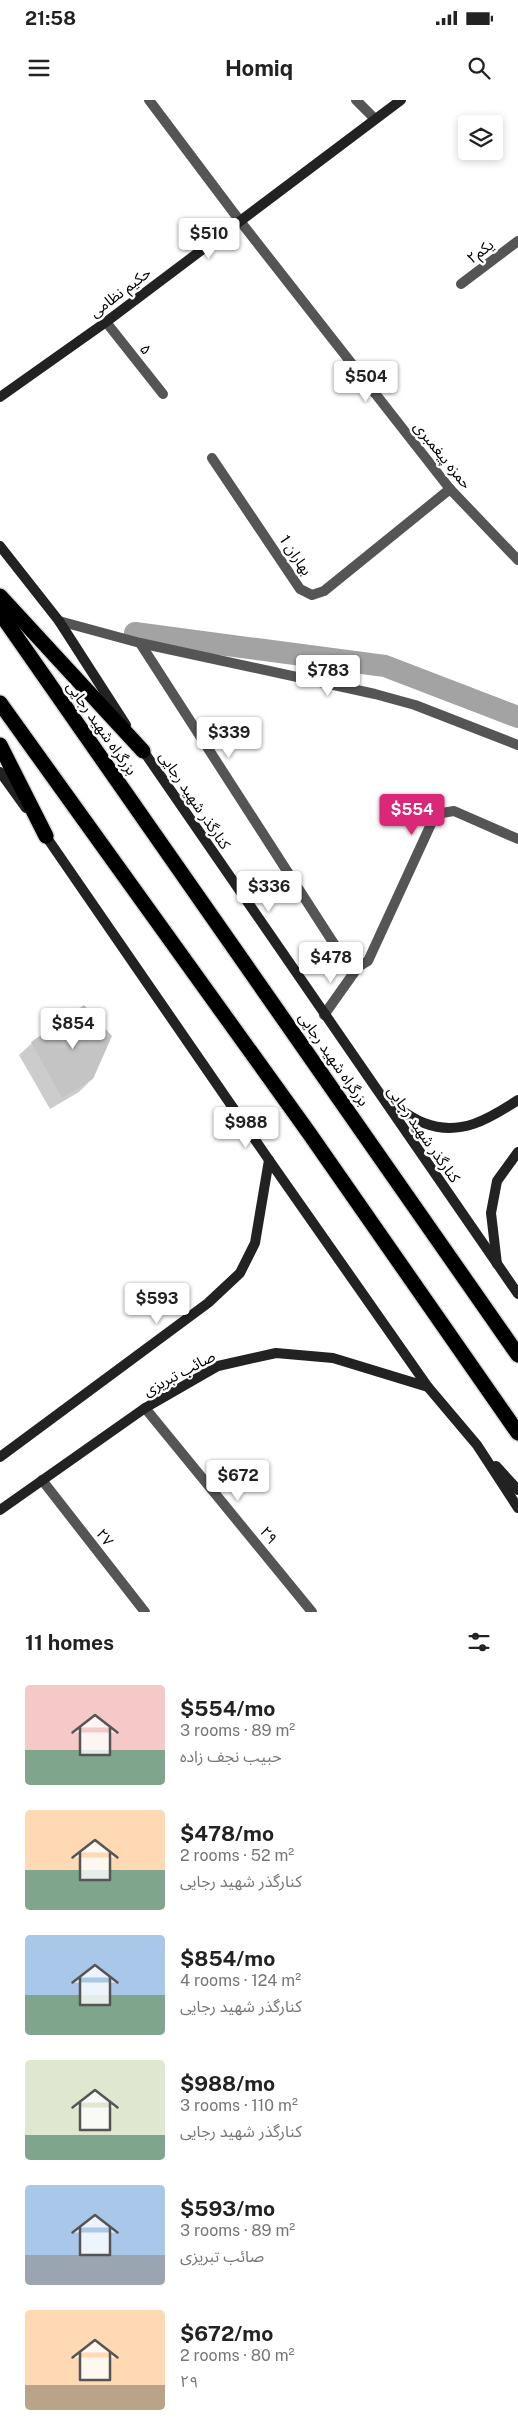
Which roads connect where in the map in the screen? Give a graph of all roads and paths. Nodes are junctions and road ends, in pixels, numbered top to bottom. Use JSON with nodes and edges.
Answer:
{"nodes":[{"id":1,"x":149,"y":100,"type":"edge"},
{"id":2,"x":356,"y":100,"type":"edge"},
{"id":3,"x":401,"y":100,"type":"edge"},
{"id":4,"x":375,"y":119,"type":"junction"},
{"id":5,"x":240,"y":221,"type":"junction"},
{"id":6,"x":518,"y":241,"type":"edge"},
{"id":7,"x":460,"y":284,"type":"dead end"},
{"id":8,"x":106,"y":322,"type":"junction"},
{"id":9,"x":164,"y":394,"type":"dead end"},
{"id":10,"x":0,"y":397,"type":"edge"},
{"id":11,"x":212,"y":458,"type":"dead end"},
{"id":12,"x":450,"y":489,"type":"junction"},
{"id":13,"x":0,"y":546,"type":"edge"},
{"id":14,"x":518,"y":560,"type":"edge"},
{"id":15,"x":0,"y":596,"type":"edge"},
{"id":16,"x":0,"y":613,"type":"edge"},
{"id":17,"x":59,"y":621,"type":"junction"},
{"id":18,"x":140,"y":643,"type":"junction"},
{"id":19,"x":0,"y":703,"type":"edge"},
{"id":20,"x":0,"y":745,"type":"edge"},
{"id":21,"x":518,"y":745,"type":"edge"},
{"id":22,"x":143,"y":751,"type":"junction"},
{"id":23,"x":0,"y":772,"type":"edge"},
{"id":24,"x":46,"y":836,"type":"junction"},
{"id":25,"x":518,"y":839,"type":"edge"},
{"id":26,"x":358,"y":967,"type":"junction"},
{"id":27,"x":324,"y":1015,"type":"junction"},
{"id":28,"x":379,"y":1095,"type":"junction"},
{"id":29,"x":518,"y":1100,"type":"edge"},
{"id":30,"x":518,"y":1152,"type":"edge"},
{"id":31,"x":268,"y":1160,"type":"junction"},
{"id":32,"x":497,"y":1266,"type":"junction"},
{"id":33,"x":518,"y":1294,"type":"edge"},
{"id":34,"x":518,"y":1355,"type":"edge"},
{"id":35,"x":428,"y":1387,"type":"junction"},
{"id":36,"x":145,"y":1408,"type":"junction"},
{"id":37,"x":518,"y":1434,"type":"edge"},
{"id":38,"x":477,"y":1445,"type":"junction"},
{"id":39,"x":0,"y":1457,"type":"edge"},
{"id":40,"x":42,"y":1480,"type":"junction"},
{"id":41,"x":518,"y":1490,"type":"edge"},
{"id":42,"x":518,"y":1508,"type":"edge"},
{"id":43,"x":0,"y":1510,"type":"edge"},
{"id":44,"x":145,"y":1612,"type":"edge"},
{"id":45,"x":312,"y":1612,"type":"edge"}],
"edges":[{"from":1,"to":5,"type":"street","name":"حمزه پیغمبری"},
{"from":2,"to":4,"type":"street"},
{"from":3,"to":4,"type":"main road","name":"حکیم نظامی"},
{"from":4,"to":5,"type":"main road","name":"حکیم نظامی"},
{"from":5,"to":8,"type":"main road","name":"حکیم نظامی"},
{"from":5,"to":12,"type":"street","name":"حمزه پیغمبری"},
{"from":6,"to":7,"type":"street","name":"یکم۲"},
{"from":8,"to":9,"type":"street","name":"۵"},
{"from":8,"to":10,"type":"main road","name":"حکیم نظامی"},
{"from":11,"to":12,"type":"street","name":"بهاران 1"},
{"from":12,"to":14,"type":"street","name":"حمزه پیغمبری"},
{"from":13,"to":17,"type":"main road","name":"کنارگذر شهید رجایی"},
{"from":15,"to":22,"type":"highway"},
{"from":16,"to":34,"type":"highway","name":"بزرگراه شهید رجایی"},
{"from":17,"to":18,"type":"street"},
{"from":17,"to":22,"type":"main road","name":"کنارگذر شهید رجایی"},
{"from":18,"to":21,"type":"street"},
{"from":18,"to":26,"type":"street"},
{"from":19,"to":37,"type":"highway"},
{"from":20,"to":24,"type":"highway"},
{"from":22,"to":27,"type":"main road","name":"کنارگذر شهید رجایی"},
{"from":23,"to":24,"type":"main road"},
{"from":24,"to":31,"type":"main road"},
{"from":25,"to":26,"type":"street"},
{"from":26,"to":27,"type":"street"},
{"from":27,"to":28,"type":"main road","name":"کنارگذر شهید رجایی"},
{"from":28,"to":29,"type":"main road"},
{"from":28,"to":32,"type":"main road","name":"کنارگذر شهید رجایی"},
{"from":30,"to":32,"type":"main road"},
{"from":31,"to":35,"type":"main road"},
{"from":31,"to":39,"type":"main road"},
{"from":32,"to":33,"type":"main road","name":"کنارگذر شهید رجایی"},
{"from":35,"to":36,"type":"main road","name":"صائب تبریزی"},
{"from":35,"to":38,"type":"main road"},
{"from":36,"to":40,"type":"main road","name":"صائب تبریزی"},
{"from":36,"to":45,"type":"street","name":"۲۹"},
{"from":38,"to":41,"type":"main road"},
{"from":38,"to":42,"type":"main road"},
{"from":40,"to":43,"type":"main road","name":"صائب تبریزی"},
{"from":40,"to":44,"type":"street","name":"۲۷"}]}
